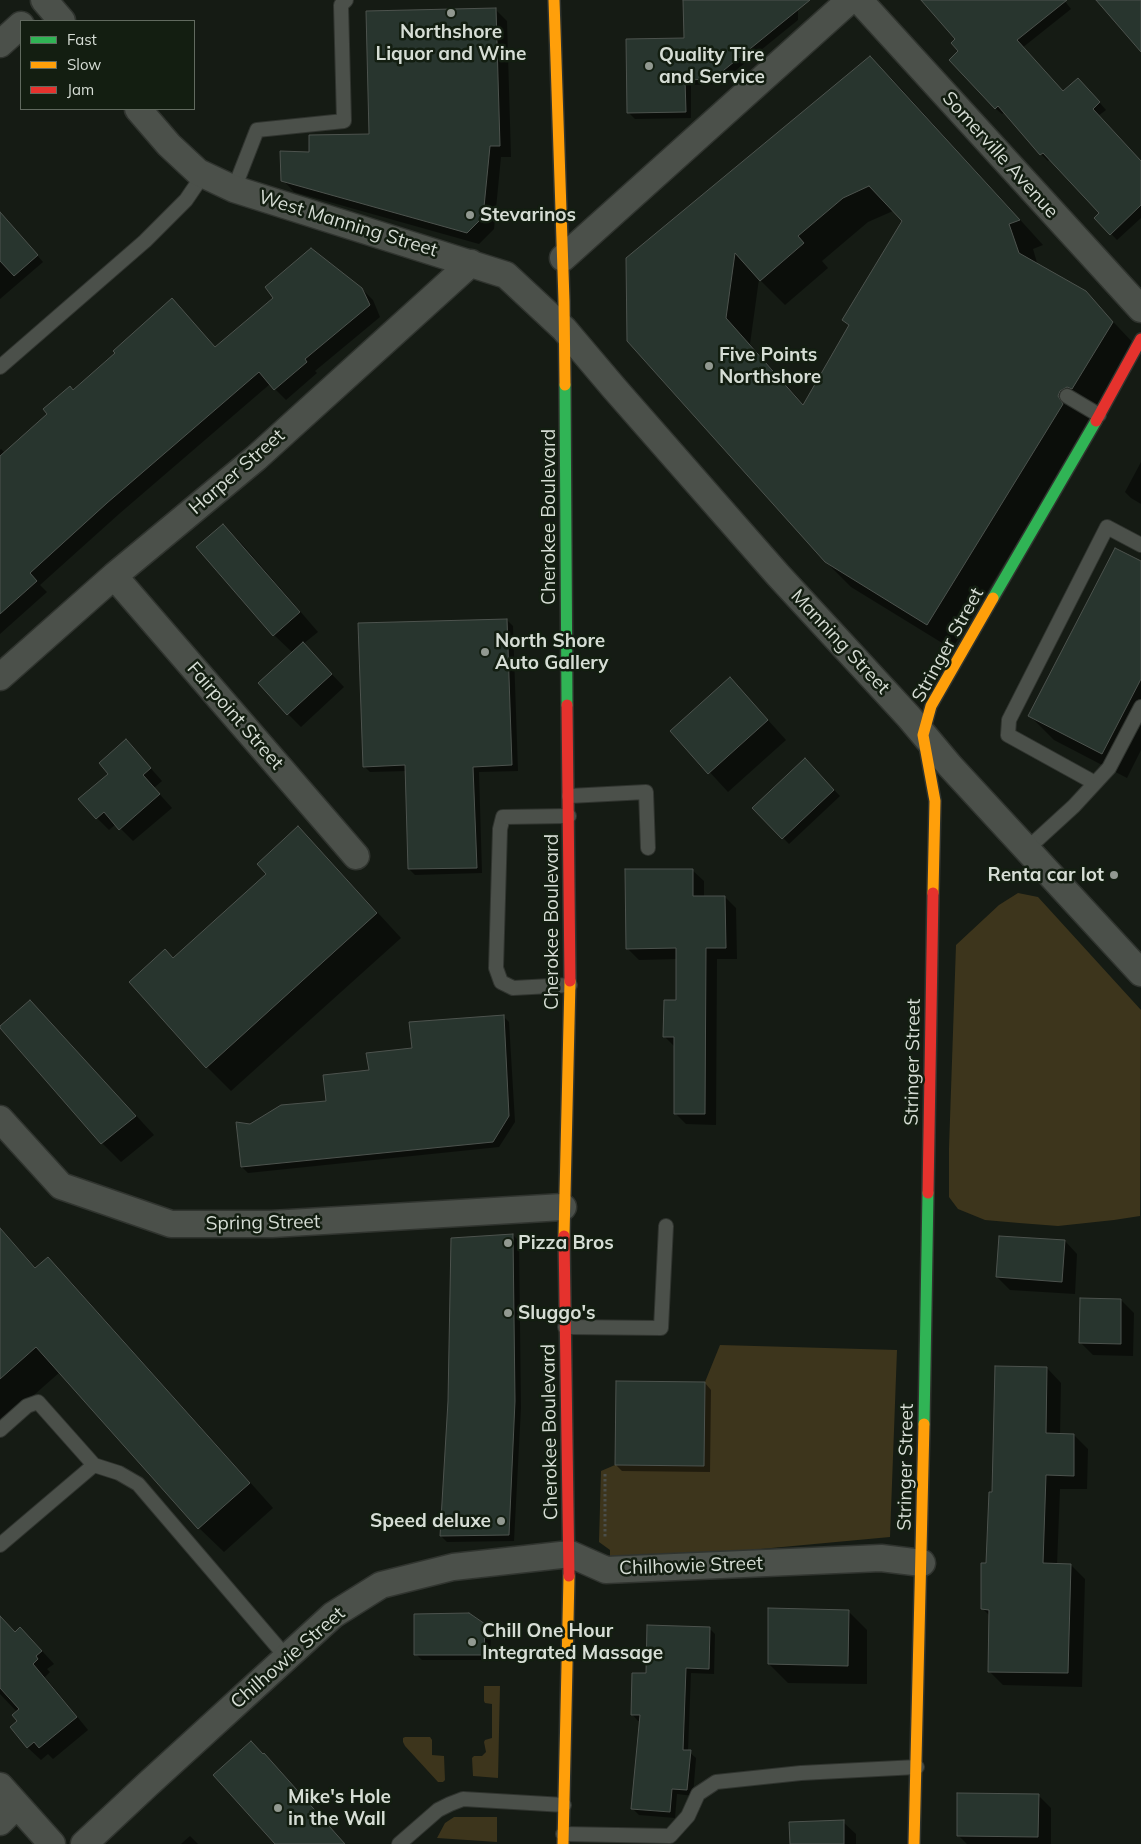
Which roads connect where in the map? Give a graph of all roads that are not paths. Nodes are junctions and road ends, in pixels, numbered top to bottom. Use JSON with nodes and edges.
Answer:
{"nodes":[{"id":1,"x":346,"y":0,"type":"edge"},
{"id":2,"x":554,"y":0,"type":"edge"},
{"id":3,"x":850,"y":0,"type":"edge"},
{"id":4,"x":859,"y":0,"type":"edge"},
{"id":5,"x":51,"y":8,"type":"edge"},
{"id":6,"x":28,"y":20,"type":"edge"},
{"id":7,"x":20,"y":26,"type":"edge"},
{"id":8,"x":0,"y":44,"type":"edge"},
{"id":9,"x":139,"y":110,"type":"edge"},
{"id":10,"x":203,"y":175,"type":"junction"},
{"id":11,"x":234,"y":189,"type":"junction"},
{"id":12,"x":563,"y":258,"type":"junction"},
{"id":13,"x":471,"y":263,"type":"junction"},
{"id":14,"x":1141,"y":309,"type":"edge"},
{"id":15,"x":564,"y":329,"type":"junction"},
{"id":16,"x":1141,"y":339,"type":"edge"},
{"id":17,"x":0,"y":367,"type":"edge"},
{"id":18,"x":1067,"y":396,"type":"dead end"},
{"id":19,"x":1099,"y":415,"type":"junction"},
{"id":20,"x":1141,"y":545,"type":"edge"},
{"id":21,"x":114,"y":576,"type":"junction"},
{"id":22,"x":0,"y":677,"type":"edge"},
{"id":23,"x":1141,"y":707,"type":"edge"},
{"id":24,"x":923,"y":735,"type":"junction"},
{"id":25,"x":1095,"y":783,"type":"junction"},
{"id":26,"x":569,"y":796,"type":"junction"},
{"id":27,"x":569,"y":816,"type":"junction"},
{"id":28,"x":648,"y":848,"type":"dead end"},
{"id":29,"x":1027,"y":849,"type":"junction"},
{"id":30,"x":356,"y":856,"type":"dead end"},
{"id":31,"x":1141,"y":973,"type":"edge"},
{"id":32,"x":570,"y":985,"type":"junction"},
{"id":33,"x":0,"y":1119,"type":"edge"},
{"id":34,"x":563,"y":1207,"type":"junction"},
{"id":35,"x":666,"y":1226,"type":"dead end"},
{"id":36,"x":565,"y":1327,"type":"junction"},
{"id":37,"x":0,"y":1430,"type":"edge"},
{"id":38,"x":94,"y":1465,"type":"junction"},
{"id":39,"x":0,"y":1545,"type":"edge"},
{"id":40,"x":570,"y":1554,"type":"junction"},
{"id":41,"x":922,"y":1562,"type":"junction"},
{"id":42,"x":287,"y":1658,"type":"junction"},
{"id":43,"x":917,"y":1767,"type":"junction"},
{"id":44,"x":6,"y":1804,"type":"edge"},
{"id":45,"x":564,"y":1805,"type":"junction"},
{"id":46,"x":563,"y":1839,"type":"edge"},
{"id":47,"x":52,"y":1844,"type":"edge"},
{"id":48,"x":84,"y":1844,"type":"edge"},
{"id":49,"x":399,"y":1844,"type":"edge"},
{"id":50,"x":914,"y":1844,"type":"edge"}],
"edges":[{"from":1,"to":11,"type":"lane"},
{"from":2,"to":12,"type":"main road","name":"Cherokee Boulevard"},
{"from":3,"to":12,"type":"street"},
{"from":4,"to":14,"type":"street","name":"Somerville Avenue"},
{"from":5,"to":6,"type":"street"},
{"from":7,"to":8,"type":"street"},
{"from":9,"to":10,"type":"street","name":"West Manning Street"},
{"from":10,"to":11,"type":"street","name":"West Manning Street"},
{"from":10,"to":17,"type":"lane"},
{"from":11,"to":13,"type":"street","name":"West Manning Street"},
{"from":12,"to":15,"type":"main road","name":"Cherokee Boulevard"},
{"from":13,"to":15,"type":"street","name":"West Manning Street"},
{"from":13,"to":21,"type":"street","name":"Harper Street"},
{"from":15,"to":24,"type":"street","name":"Manning Street"},
{"from":15,"to":26,"type":"main road","name":"Cherokee Boulevard"},
{"from":16,"to":19,"type":"main road","name":"Stringer Street"},
{"from":18,"to":19,"type":"lane"},
{"from":19,"to":24,"type":"main road","name":"Stringer Street"},
{"from":20,"to":25,"type":"lane"},
{"from":21,"to":22,"type":"street","name":"Harper Street"},
{"from":21,"to":30,"type":"street","name":"Fairpoint Street"},
{"from":23,"to":25,"type":"lane"},
{"from":24,"to":29,"type":"street","name":"Manning Street"},
{"from":24,"to":41,"type":"main road","name":"Stringer Street"},
{"from":25,"to":29,"type":"lane"},
{"from":26,"to":27,"type":"main road","name":"Cherokee Boulevard"},
{"from":26,"to":28,"type":"lane"},
{"from":27,"to":32,"type":"main road","name":"Cherokee Boulevard"},
{"from":27,"to":32,"type":"lane"},
{"from":29,"to":31,"type":"street","name":"Manning Street"},
{"from":32,"to":34,"type":"main road","name":"Cherokee Boulevard"},
{"from":33,"to":34,"type":"street","name":"Spring Street"},
{"from":34,"to":36,"type":"main road","name":"Cherokee Boulevard"},
{"from":35,"to":36,"type":"lane"},
{"from":36,"to":40,"type":"main road","name":"Cherokee Boulevard"},
{"from":37,"to":38,"type":"lane"},
{"from":38,"to":39,"type":"lane"},
{"from":38,"to":42,"type":"lane"},
{"from":40,"to":41,"type":"street","name":"Chilhowie Street"},
{"from":40,"to":42,"type":"street","name":"Chilhowie Street"},
{"from":40,"to":45,"type":"main road","name":"Cherokee Boulevard"},
{"from":41,"to":43,"type":"main road","name":"Stringer Street"},
{"from":42,"to":48,"type":"street","name":"Chilhowie Street"},
{"from":43,"to":46,"type":"lane"},
{"from":43,"to":50,"type":"main road","name":"Stringer Street"},
{"from":44,"to":47,"type":"street"},
{"from":45,"to":46,"type":"main road","name":"Cherokee Boulevard"},
{"from":45,"to":49,"type":"lane"}]}
